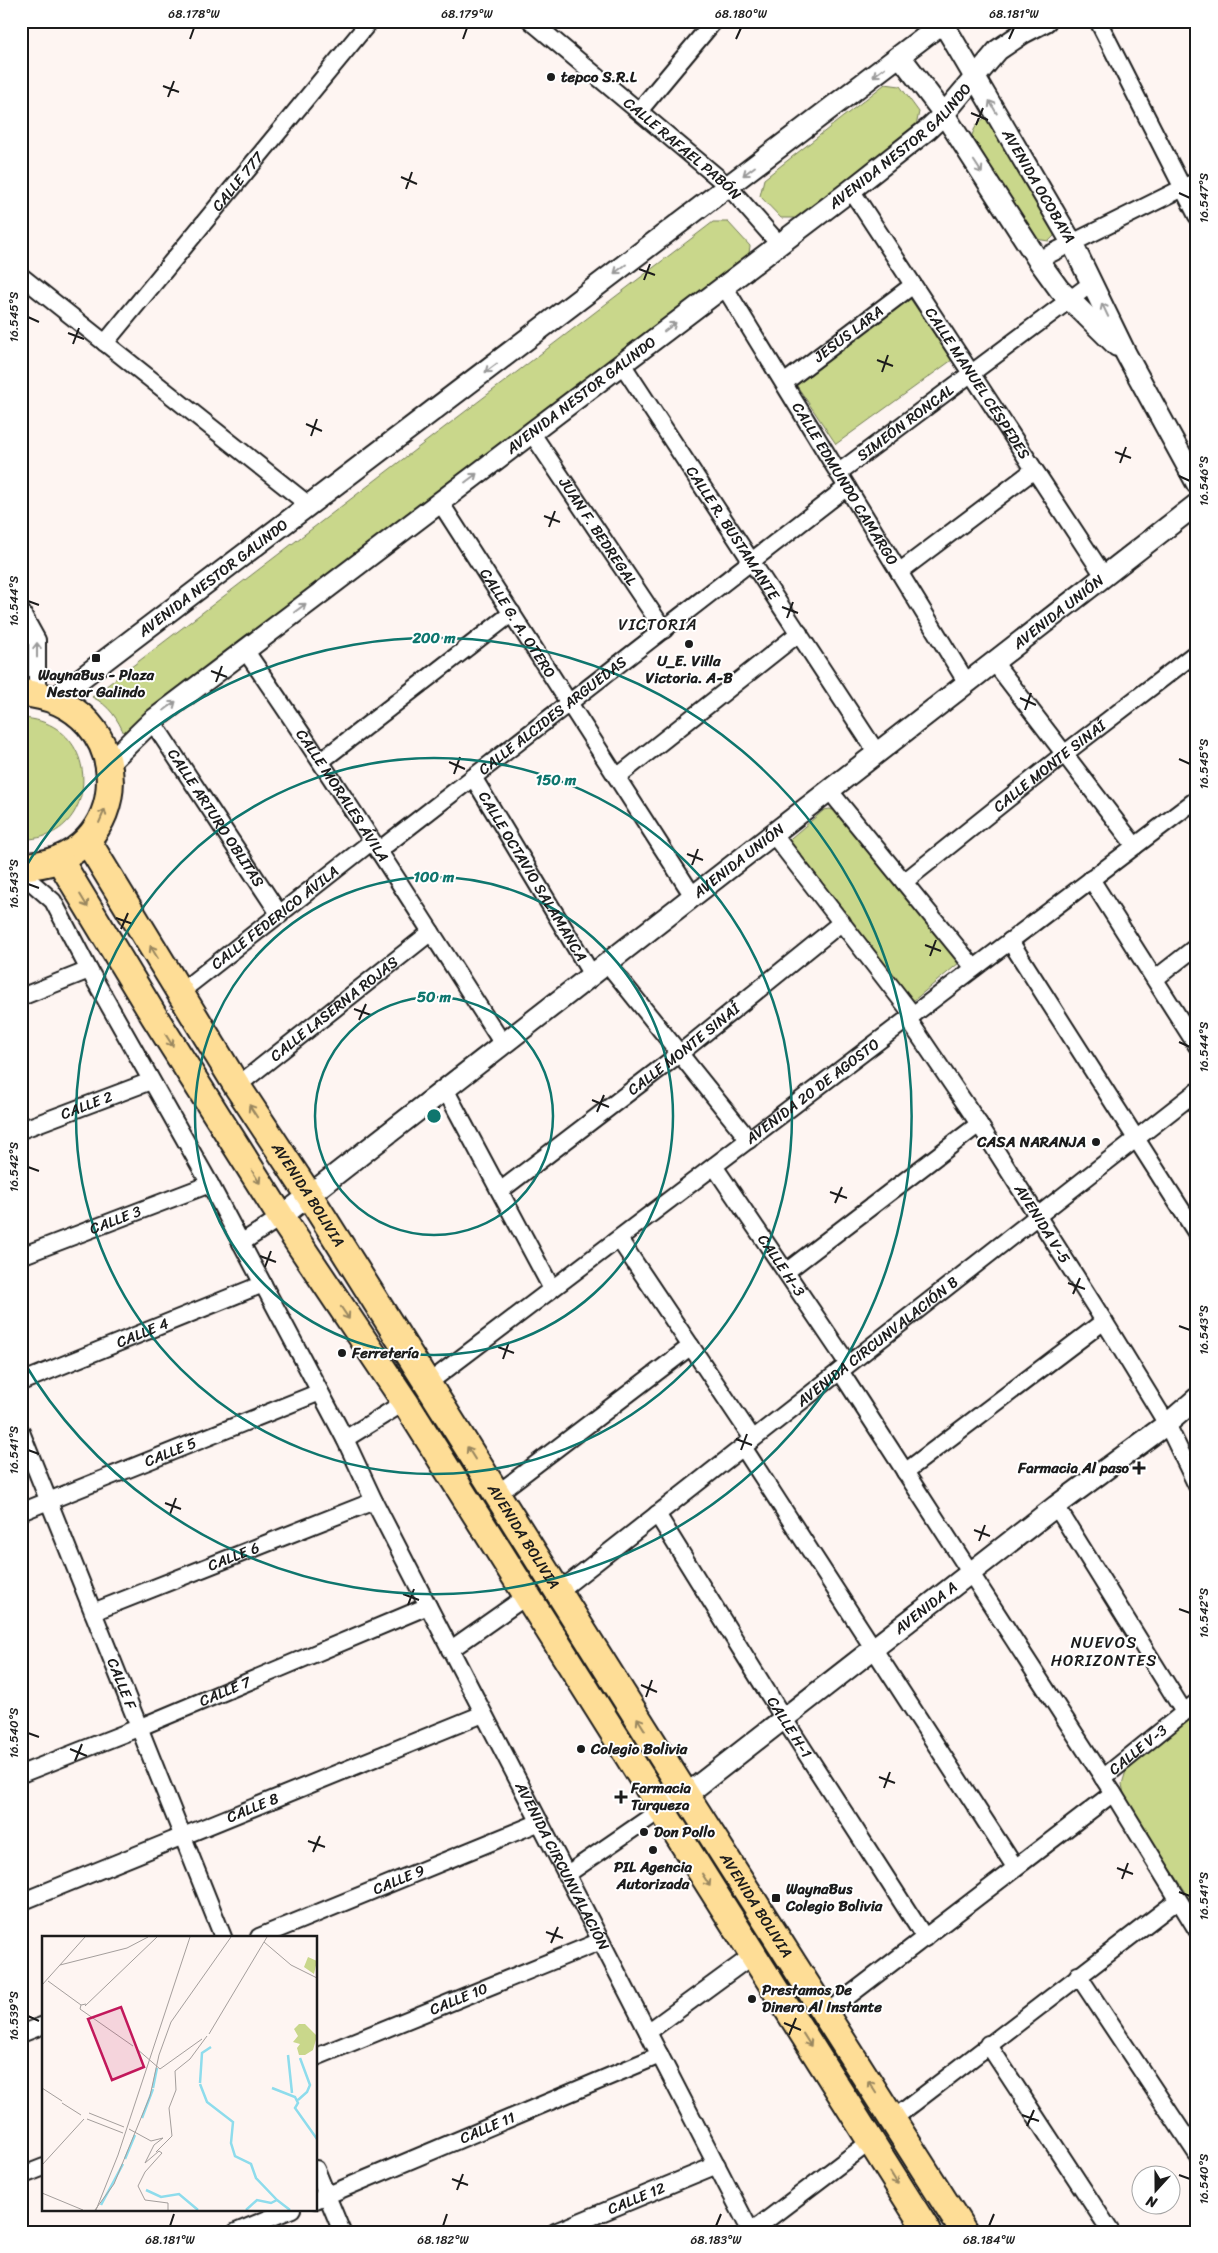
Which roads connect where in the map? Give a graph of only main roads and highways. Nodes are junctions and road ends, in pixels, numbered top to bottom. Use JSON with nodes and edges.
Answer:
{"nodes":[{"id":1,"x":38,"y":695,"type":"edge"},
{"id":2,"x":87,"y":840,"type":"junction"},
{"id":3,"x":59,"y":859,"type":"junction"},
{"id":4,"x":21,"y":866,"type":"edge"},
{"id":5,"x":928,"y":2232,"type":"edge"},
{"id":6,"x":964,"y":2232,"type":"edge"}],
"edges":[{"from":2,"to":1,"type":"main road","one_way":true},
{"from":2,"to":3,"type":"main road"},
{"from":6,"to":2,"type":"main road","name":"AVENIDA BOLIVIA","one_way":true},
{"from":3,"to":4,"type":"main road"},
{"from":3,"to":5,"type":"main road","name":"AVENIDA BOLIVIA","one_way":true}]}
